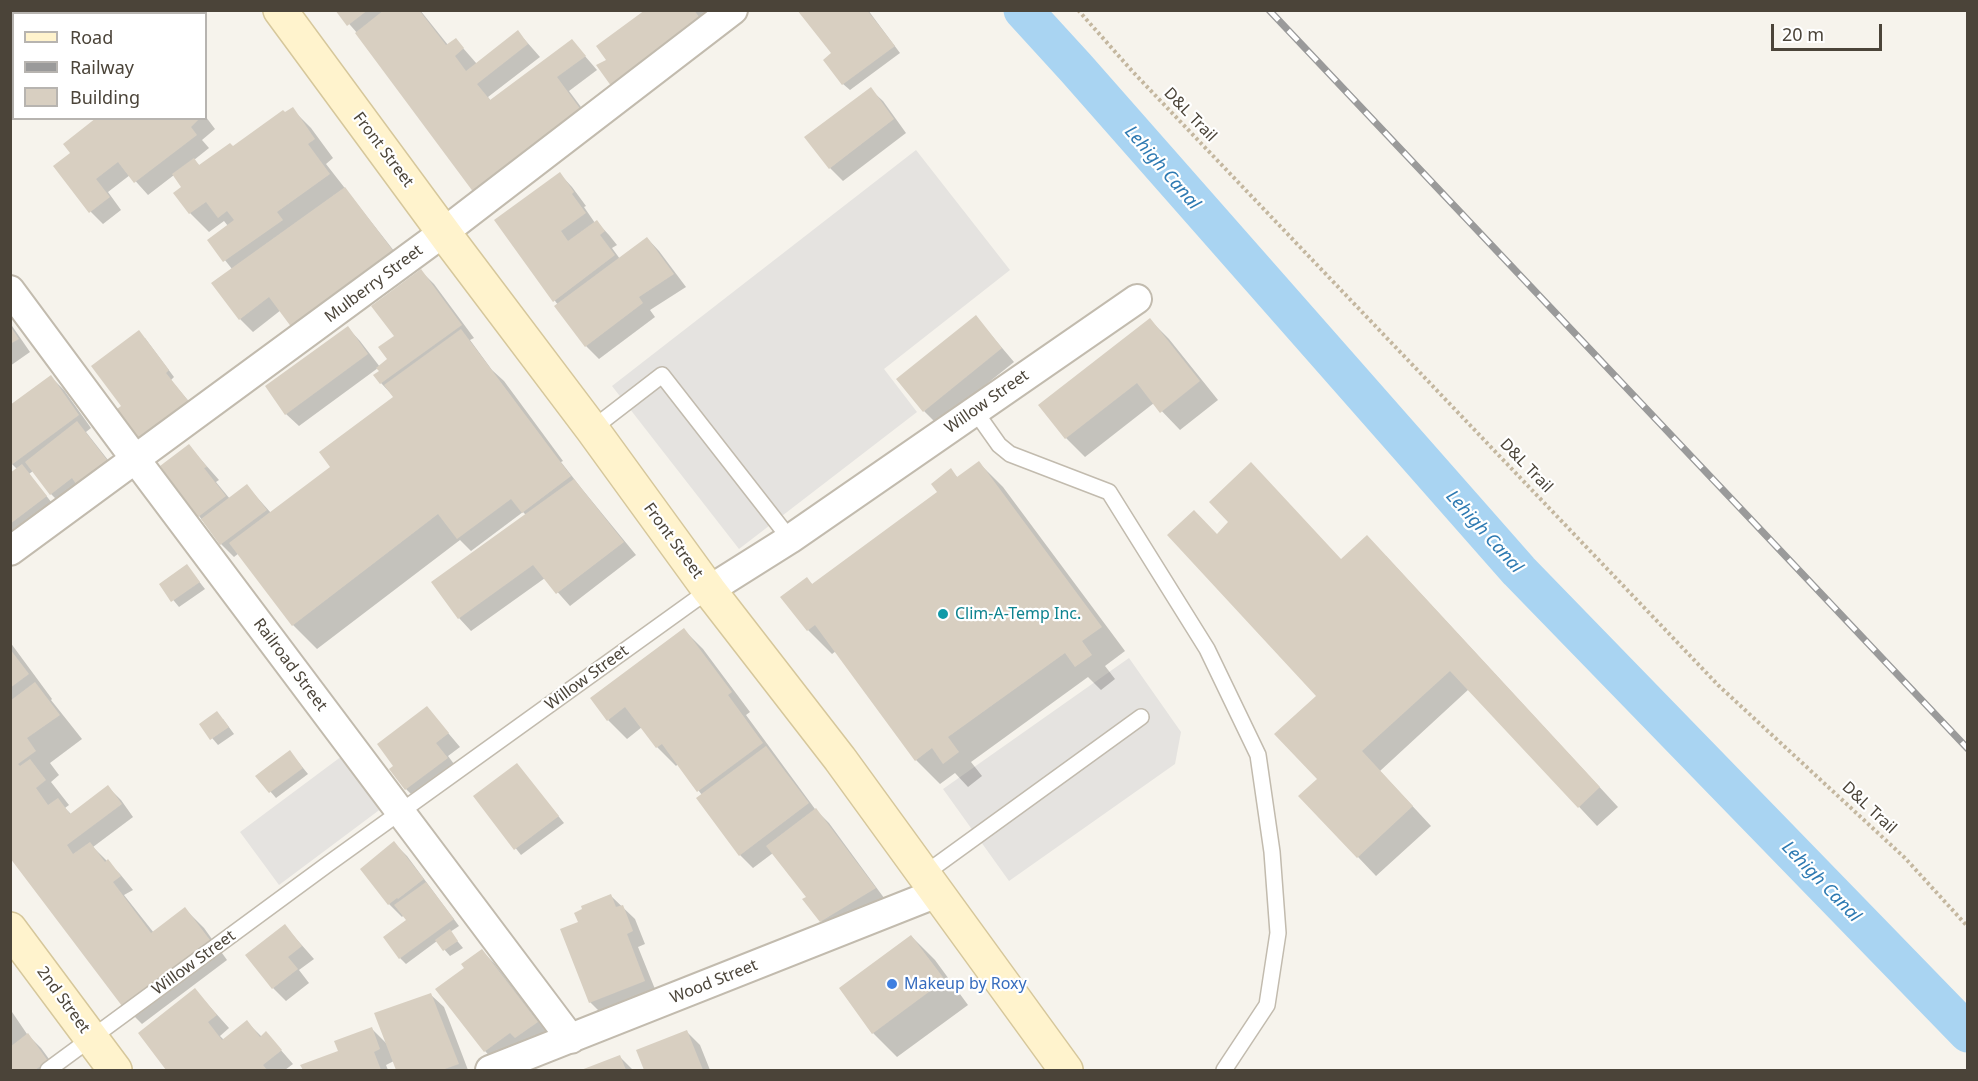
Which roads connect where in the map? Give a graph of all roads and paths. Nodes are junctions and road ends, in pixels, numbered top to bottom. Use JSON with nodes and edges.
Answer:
{"nodes":[{"id":1,"x":280,"y":10,"type":"edge"},
{"id":2,"x":733,"y":10,"type":"edge"},
{"id":3,"x":1078,"y":10,"type":"edge"},
{"id":4,"x":444,"y":232,"type":"junction"},
{"id":5,"x":10,"y":290,"type":"edge"},
{"id":6,"x":1137,"y":299,"type":"dead end"},
{"id":7,"x":975,"y":411,"type":"junction"},
{"id":8,"x":592,"y":429,"type":"junction"},
{"id":9,"x":136,"y":460,"type":"junction"},
{"id":10,"x":790,"y":538,"type":"junction"},
{"id":11,"x":10,"y":551,"type":"edge"},
{"id":12,"x":709,"y":590,"type":"junction"},
{"id":13,"x":1141,"y":717,"type":"dead end"},
{"id":14,"x":401,"y":812,"type":"junction"},
{"id":15,"x":930,"y":884,"type":"junction"},
{"id":16,"x":1968,"y":927,"type":"edge"},
{"id":17,"x":10,"y":929,"type":"edge"},
{"id":18,"x":91,"y":1039,"type":"junction"},
{"id":19,"x":571,"y":1039,"type":"junction"},
{"id":20,"x":1056,"y":1067,"type":"edge"},
{"id":21,"x":48,"y":1071,"type":"edge"},
{"id":22,"x":116,"y":1071,"type":"edge"},
{"id":23,"x":490,"y":1071,"type":"edge"},
{"id":24,"x":1224,"y":1071,"type":"edge"}],
"edges":[{"from":1,"to":4,"type":"main road","name":"Front Street"},
{"from":2,"to":4,"type":"street","name":"Mulberry Street"},
{"from":3,"to":16,"type":"path","name":"D&L Trail"},
{"from":4,"to":8,"type":"main road","name":"Front Street"},
{"from":4,"to":9,"type":"street","name":"Mulberry Street"},
{"from":5,"to":9,"type":"street","name":"Railroad Street"},
{"from":6,"to":7,"type":"street","name":"Willow Street"},
{"from":7,"to":10,"type":"street","name":"Willow Street"},
{"from":7,"to":24,"type":"lane"},
{"from":8,"to":10,"type":"lane"},
{"from":8,"to":12,"type":"main road","name":"Front Street"},
{"from":9,"to":11,"type":"street","name":"Mulberry Street"},
{"from":9,"to":14,"type":"street","name":"Railroad Street"},
{"from":10,"to":12,"type":"street","name":"Willow Street"},
{"from":12,"to":14,"type":"lane","name":"Willow Street"},
{"from":12,"to":15,"type":"main road","name":"Front Street"},
{"from":13,"to":15,"type":"lane"},
{"from":14,"to":18,"type":"lane","name":"Willow Street"},
{"from":14,"to":19,"type":"street","name":"Railroad Street"},
{"from":15,"to":19,"type":"street","name":"Wood Street"},
{"from":15,"to":20,"type":"main road","name":"Front Street"},
{"from":17,"to":18,"type":"main road","name":"2nd Street"},
{"from":18,"to":21,"type":"lane","name":"Willow Street"},
{"from":18,"to":22,"type":"main road","name":"2nd Street"},
{"from":19,"to":23,"type":"street","name":"Wood Street"}]}
